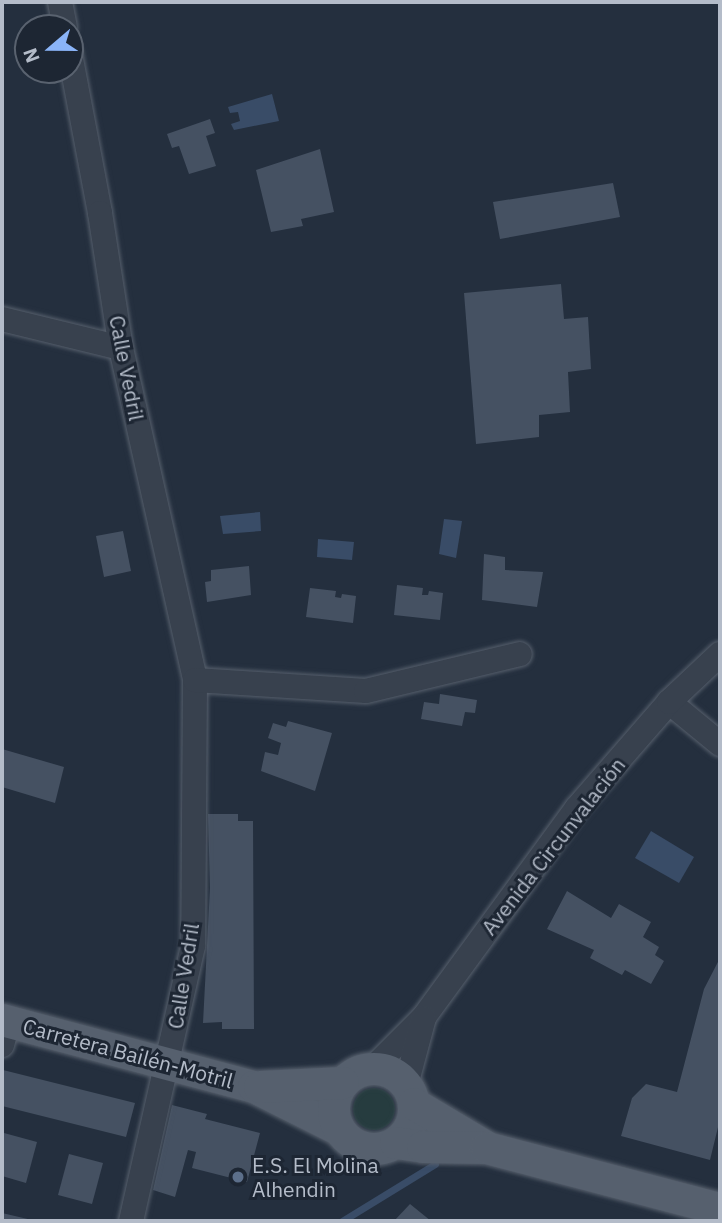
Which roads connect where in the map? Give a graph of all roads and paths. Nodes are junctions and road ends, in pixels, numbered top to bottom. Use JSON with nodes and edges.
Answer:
{"nodes":[{"id":1,"x":76,"y":84,"type":"edge"},
{"id":2,"x":2,"y":319,"type":"edge"},
{"id":3,"x":121,"y":348,"type":"junction"},
{"id":4,"x":720,"y":653,"type":"edge"},
{"id":5,"x":520,"y":654,"type":"dead end"},
{"id":6,"x":195,"y":680,"type":"junction"},
{"id":7,"x":669,"y":702,"type":"junction"},
{"id":8,"x":720,"y":744,"type":"edge"},
{"id":9,"x":424,"y":1017,"type":"junction"},
{"id":10,"x":4,"y":1029,"type":"edge"},
{"id":11,"x":169,"y":1062,"type":"junction"},
{"id":12,"x":373,"y":1068,"type":"junction"},
{"id":13,"x":343,"y":1083,"type":"junction"},
{"id":14,"x":254,"y":1087,"type":"junction"},
{"id":15,"x":410,"y":1095,"type":"junction"},
{"id":16,"x":340,"y":1130,"type":"junction"},
{"id":17,"x":396,"y":1143,"type":"junction"},
{"id":18,"x":487,"y":1147,"type":"junction"},
{"id":19,"x":720,"y":1209,"type":"edge"},
{"id":20,"x":131,"y":1221,"type":"edge"}],
"edges":[{"from":1,"to":3,"type":"street","name":"Calle Vedril"},
{"from":2,"to":3,"type":"street"},
{"from":3,"to":6,"type":"street","name":"Calle Vedril"},
{"from":4,"to":7,"type":"street","name":"Avenida Circunvalación"},
{"from":5,"to":6,"type":"street"},
{"from":6,"to":11,"type":"street","name":"Calle Vedril"},
{"from":7,"to":8,"type":"street"},
{"from":7,"to":9,"type":"street","name":"Avenida Circunvalación"},
{"from":9,"to":12,"type":"street"},
{"from":9,"to":15,"type":"street"},
{"from":10,"to":11,"type":"main road","name":"Carretera Bailén-Motril"},
{"from":11,"to":14,"type":"main road","name":"Carretera Bailén-Motril"},
{"from":11,"to":20,"type":"street","name":"Calle Vedril"},
{"from":12,"to":13,"type":"main road"},
{"from":12,"to":15,"type":"main road"},
{"from":13,"to":14,"type":"main road","name":"Carretera Bailén-Motril"},
{"from":13,"to":16,"type":"main road"},
{"from":14,"to":16,"type":"main road","name":"Carretera Bailén-Motril"},
{"from":15,"to":17,"type":"main road"},
{"from":15,"to":18,"type":"main road"},
{"from":16,"to":17,"type":"main road"},
{"from":17,"to":18,"type":"main road"},
{"from":18,"to":19,"type":"main road"}]}
